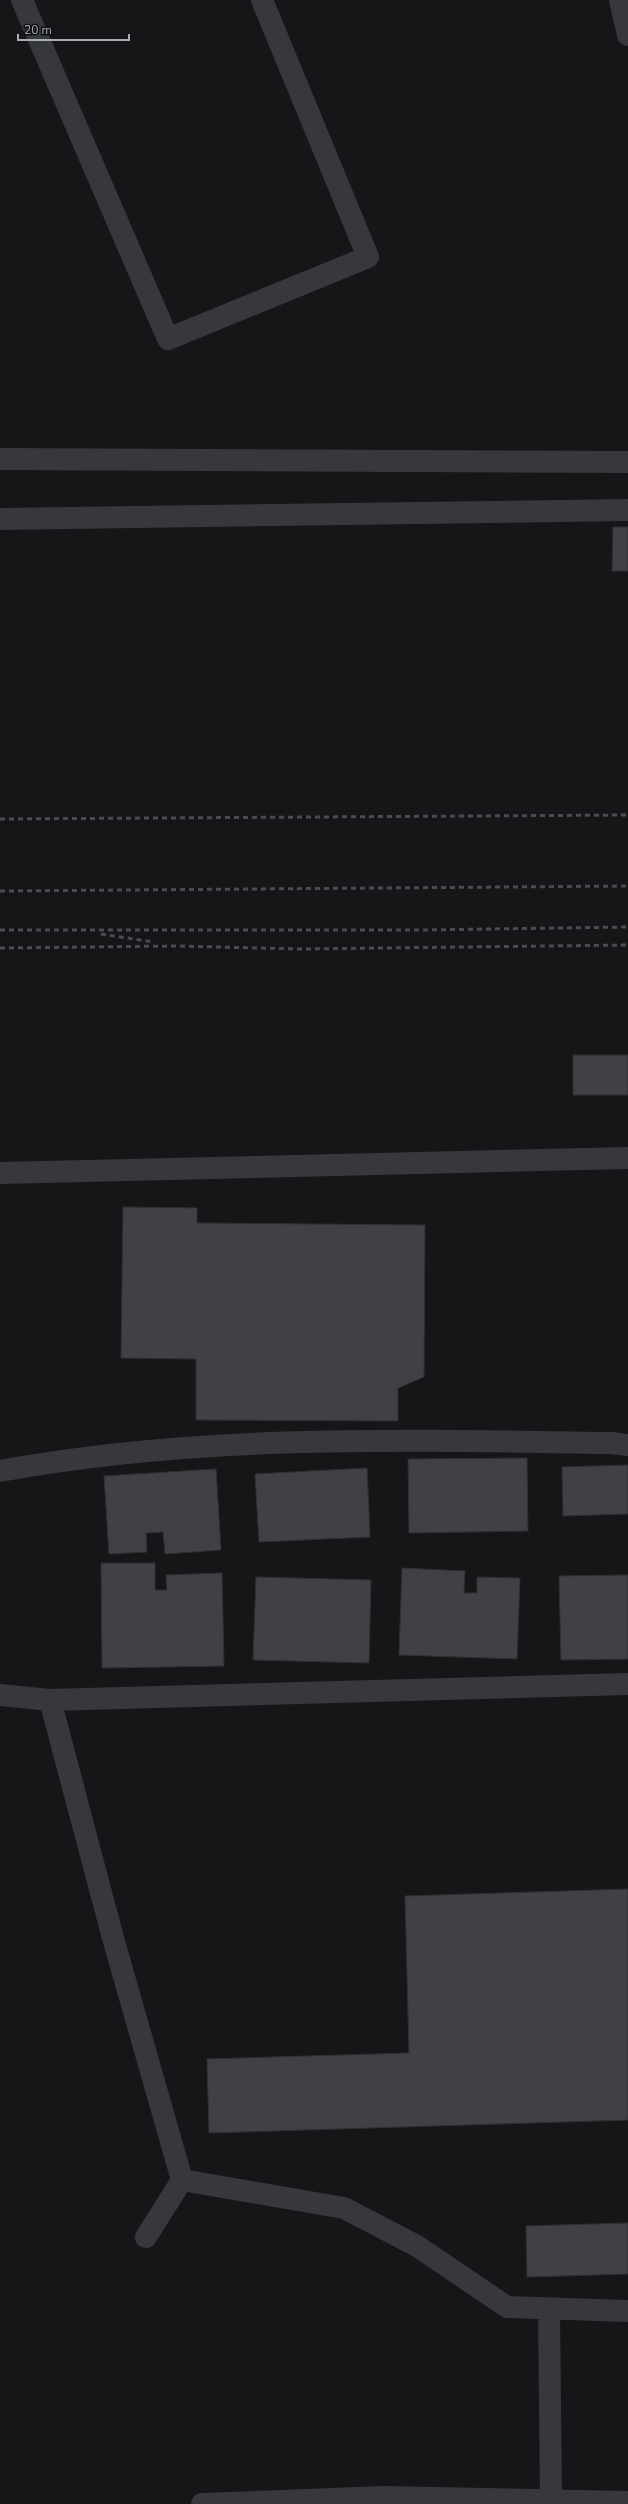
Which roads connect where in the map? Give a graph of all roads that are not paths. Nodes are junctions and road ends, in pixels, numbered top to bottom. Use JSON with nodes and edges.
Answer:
{"nodes":[{"id":1,"x":22,"y":0,"type":"edge"},
{"id":2,"x":262,"y":0,"type":"edge"},
{"id":3,"x":620,"y":0,"type":"edge"},
{"id":4,"x":628,"y":35,"type":"edge"},
{"id":5,"x":0,"y":459,"type":"edge"},
{"id":6,"x":628,"y":462,"type":"edge"},
{"id":7,"x":628,"y":510,"type":"edge"},
{"id":8,"x":0,"y":519,"type":"edge"},
{"id":9,"x":628,"y":1158,"type":"edge"},
{"id":10,"x":0,"y":1173,"type":"edge"},
{"id":11,"x":628,"y":1445,"type":"edge"},
{"id":12,"x":0,"y":1471,"type":"edge"},
{"id":13,"x":628,"y":1684,"type":"edge"},
{"id":14,"x":0,"y":1695,"type":"edge"},
{"id":15,"x":50,"y":1700,"type":"junction"},
{"id":16,"x":182,"y":2180,"type":"junction"},
{"id":17,"x":146,"y":2237,"type":"dead end"},
{"id":18,"x":549,"y":2309,"type":"junction"},
{"id":19,"x":628,"y":2311,"type":"edge"},
{"id":20,"x":550,"y":2500,"type":"junction"},
{"id":21,"x":628,"y":2502,"type":"edge"},
{"id":22,"x":202,"y":2504,"type":"edge"}],
"edges":[{"from":1,"to":2,"type":"street"},
{"from":3,"to":4,"type":"street"},
{"from":5,"to":6,"type":"street"},
{"from":7,"to":8,"type":"street"},
{"from":9,"to":10,"type":"street"},
{"from":11,"to":12,"type":"street"},
{"from":13,"to":15,"type":"street"},
{"from":14,"to":15,"type":"street"},
{"from":15,"to":16,"type":"street"},
{"from":16,"to":17,"type":"street"},
{"from":16,"to":18,"type":"street"},
{"from":18,"to":19,"type":"street"},
{"from":18,"to":20,"type":"street"},
{"from":20,"to":21,"type":"street"},
{"from":20,"to":22,"type":"street"}]}
